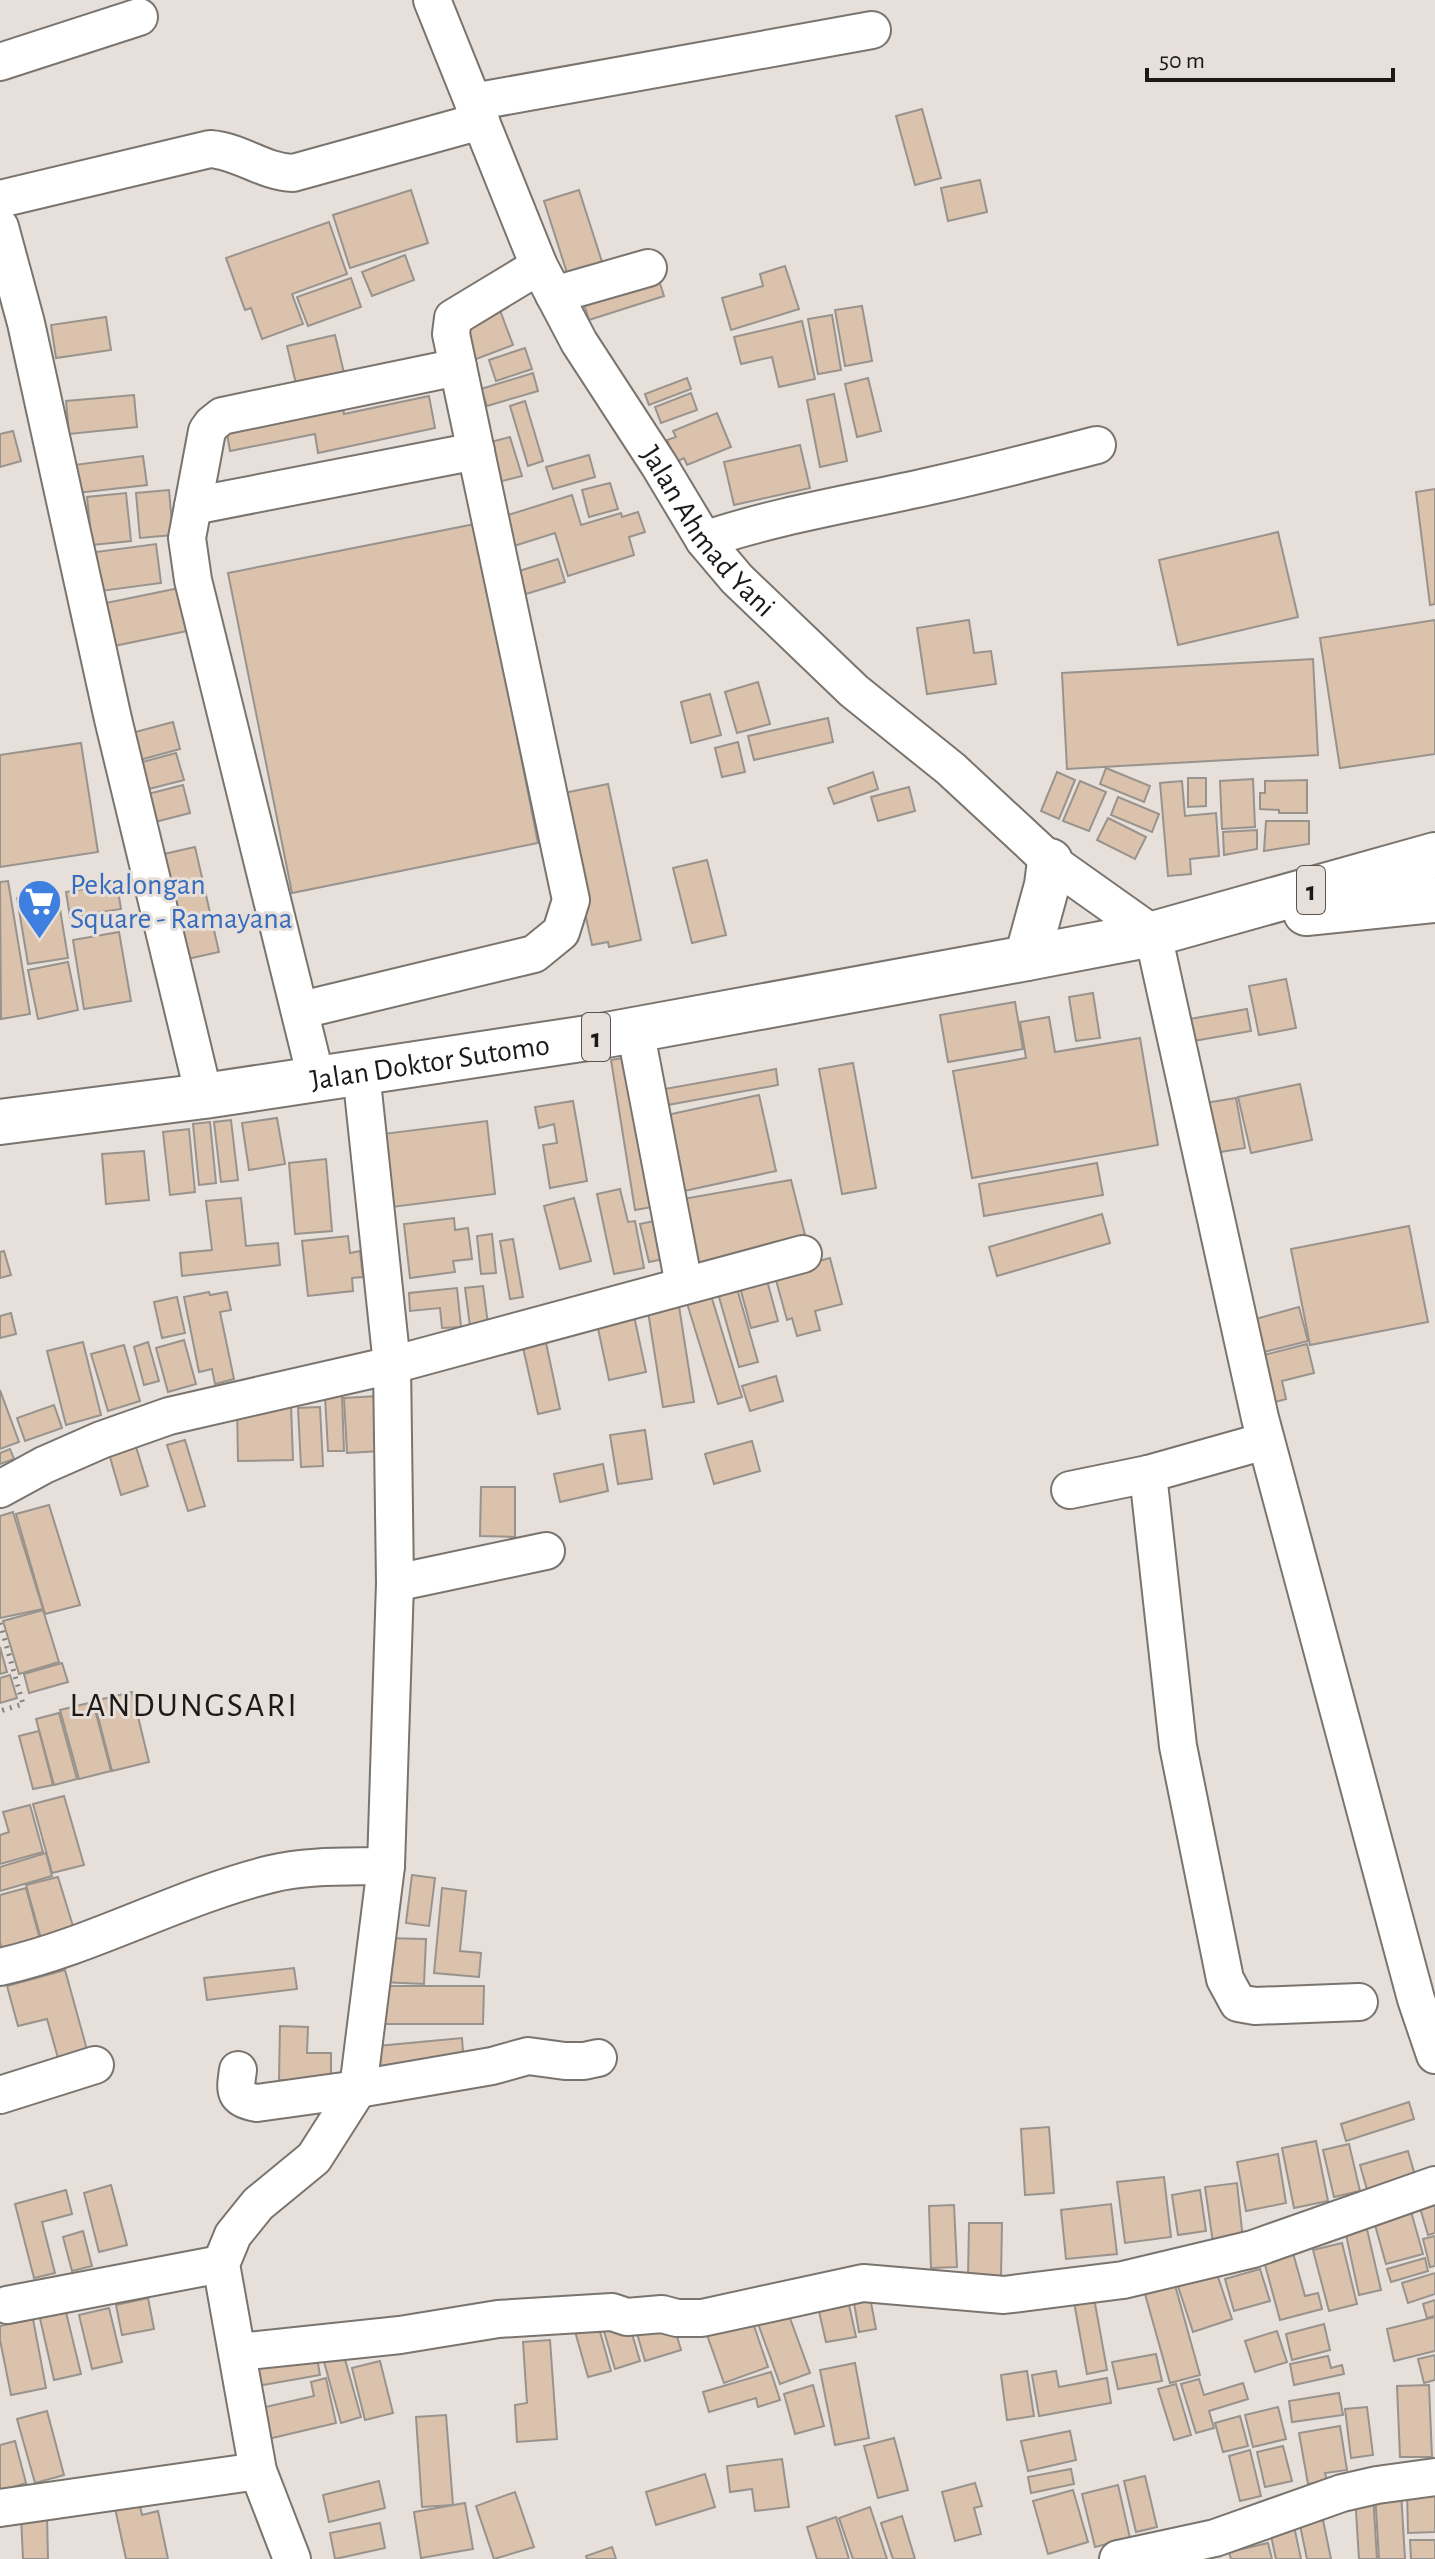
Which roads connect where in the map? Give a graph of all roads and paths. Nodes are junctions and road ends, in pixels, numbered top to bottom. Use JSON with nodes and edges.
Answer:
{"nodes":[{"id":1,"x":432,"y":0,"type":"edge"},
{"id":2,"x":139,"y":17,"type":"dead end"},
{"id":3,"x":872,"y":30,"type":"dead end"},
{"id":4,"x":0,"y":62,"type":"edge"},
{"id":5,"x":477,"y":111,"type":"junction"},
{"id":6,"x":0,"y":199,"type":"edge"},
{"id":7,"x":0,"y":227,"type":"edge"},
{"id":8,"x":648,"y":268,"type":"dead end"},
{"id":9,"x":546,"y":281,"type":"junction"},
{"id":10,"x":13,"y":326,"type":"edge"},
{"id":11,"x":458,"y":367,"type":"junction"},
{"id":12,"x":1097,"y":445,"type":"dead end"},
{"id":13,"x":476,"y":451,"type":"junction"},
{"id":14,"x":193,"y":506,"type":"junction"},
{"id":15,"x":704,"y":540,"type":"junction"},
{"id":16,"x":1435,"y":855,"type":"edge"},
{"id":17,"x":1050,"y":861,"type":"junction"},
{"id":18,"x":1435,"y":900,"type":"edge"},
{"id":19,"x":1170,"y":929,"type":"junction"},
{"id":20,"x":1027,"y":958,"type":"junction"},
{"id":21,"x":300,"y":1007,"type":"junction"},
{"id":22,"x":635,"y":1029,"type":"junction"},
{"id":23,"x":361,"y":1072,"type":"junction"},
{"id":24,"x":316,"y":1078,"type":"junction"},
{"id":25,"x":204,"y":1096,"type":"junction"},
{"id":26,"x":0,"y":1122,"type":"edge"},
{"id":27,"x":803,"y":1254,"type":"dead end"},
{"id":28,"x":684,"y":1285,"type":"junction"},
{"id":29,"x":392,"y":1365,"type":"junction"},
{"id":30,"x":1265,"y":1441,"type":"junction"},
{"id":31,"x":1148,"y":1474,"type":"junction"},
{"id":32,"x":0,"y":1489,"type":"edge"},
{"id":33,"x":1070,"y":1490,"type":"dead end"},
{"id":34,"x":546,"y":1551,"type":"dead end"},
{"id":35,"x":395,"y":1583,"type":"junction"},
{"id":36,"x":0,"y":1623,"type":"edge"},
{"id":37,"x":0,"y":1711,"type":"edge"},
{"id":38,"x":386,"y":1866,"type":"junction"},
{"id":39,"x":0,"y":1967,"type":"edge"},
{"id":40,"x":1359,"y":2002,"type":"dead end"},
{"id":41,"x":1435,"y":2055,"type":"edge"},
{"id":42,"x":598,"y":2058,"type":"dead end"},
{"id":43,"x":95,"y":2065,"type":"dead end"},
{"id":44,"x":238,"y":2070,"type":"dead end"},
{"id":45,"x":358,"y":2089,"type":"junction"},
{"id":46,"x":0,"y":2095,"type":"edge"},
{"id":47,"x":1435,"y":2185,"type":"edge"},
{"id":48,"x":221,"y":2264,"type":"junction"},
{"id":49,"x":7,"y":2305,"type":"dead end"},
{"id":50,"x":238,"y":2352,"type":"junction"},
{"id":51,"x":258,"y":2471,"type":"junction"},
{"id":52,"x":1435,"y":2477,"type":"edge"},
{"id":53,"x":0,"y":2508,"type":"edge"},
{"id":54,"x":292,"y":2559,"type":"edge"},
{"id":55,"x":1118,"y":2559,"type":"edge"}],
"edges":[{"from":1,"to":5,"type":"street","name":"Jalan Ahmad Yani"},
{"from":2,"to":4,"type":"street"},
{"from":3,"to":5,"type":"street"},
{"from":5,"to":6,"type":"street"},
{"from":5,"to":9,"type":"street","name":"Jalan Ahmad Yani"},
{"from":7,"to":10,"type":"street"},
{"from":8,"to":9,"type":"street"},
{"from":9,"to":11,"type":"street"},
{"from":9,"to":15,"type":"street","name":"Jalan Ahmad Yani"},
{"from":10,"to":25,"type":"street"},
{"from":11,"to":13,"type":"street"},
{"from":11,"to":14,"type":"street"},
{"from":12,"to":15,"type":"street"},
{"from":13,"to":14,"type":"street"},
{"from":13,"to":21,"type":"street"},
{"from":14,"to":21,"type":"street"},
{"from":15,"to":17,"type":"street","name":"Jalan Ahmad Yani"},
{"from":16,"to":19,"type":"highway","name":"Jalan Doktor Sutomo","number":"1"},
{"from":17,"to":19,"type":"street","name":"Jalan Ahmad Yani"},
{"from":17,"to":20,"type":"highway"},
{"from":18,"to":19,"type":"highway","name":"Jalan Doktor Sutomo","number":"1"},
{"from":19,"to":20,"type":"highway","name":"Jalan Doktor Sutomo","number":"1"},
{"from":19,"to":30,"type":"street"},
{"from":20,"to":22,"type":"highway","name":"Jalan Doktor Sutomo","number":"1"},
{"from":21,"to":24,"type":"street"},
{"from":22,"to":23,"type":"highway","name":"Jalan Doktor Sutomo","number":"1"},
{"from":22,"to":28,"type":"street"},
{"from":23,"to":24,"type":"highway","name":"Jalan Doktor Sutomo","number":"1"},
{"from":23,"to":29,"type":"street"},
{"from":24,"to":25,"type":"highway","name":"Jalan Doktor Sutomo","number":"1"},
{"from":25,"to":26,"type":"highway","name":"Jalan Doktor Sutomo","number":"1"},
{"from":27,"to":28,"type":"street"},
{"from":28,"to":29,"type":"street"},
{"from":29,"to":32,"type":"street"},
{"from":29,"to":35,"type":"street"},
{"from":30,"to":31,"type":"street"},
{"from":30,"to":41,"type":"street"},
{"from":31,"to":33,"type":"street"},
{"from":31,"to":40,"type":"street"},
{"from":34,"to":35,"type":"street"},
{"from":35,"to":38,"type":"street"},
{"from":36,"to":37,"type":"path"},
{"from":38,"to":39,"type":"street"},
{"from":38,"to":45,"type":"street"},
{"from":42,"to":45,"type":"street"},
{"from":43,"to":46,"type":"street"},
{"from":44,"to":45,"type":"street"},
{"from":45,"to":48,"type":"street"},
{"from":47,"to":50,"type":"street"},
{"from":48,"to":49,"type":"street"},
{"from":48,"to":50,"type":"street"},
{"from":50,"to":51,"type":"street"},
{"from":51,"to":53,"type":"street"},
{"from":51,"to":54,"type":"street"},
{"from":52,"to":55,"type":"street"}]}
